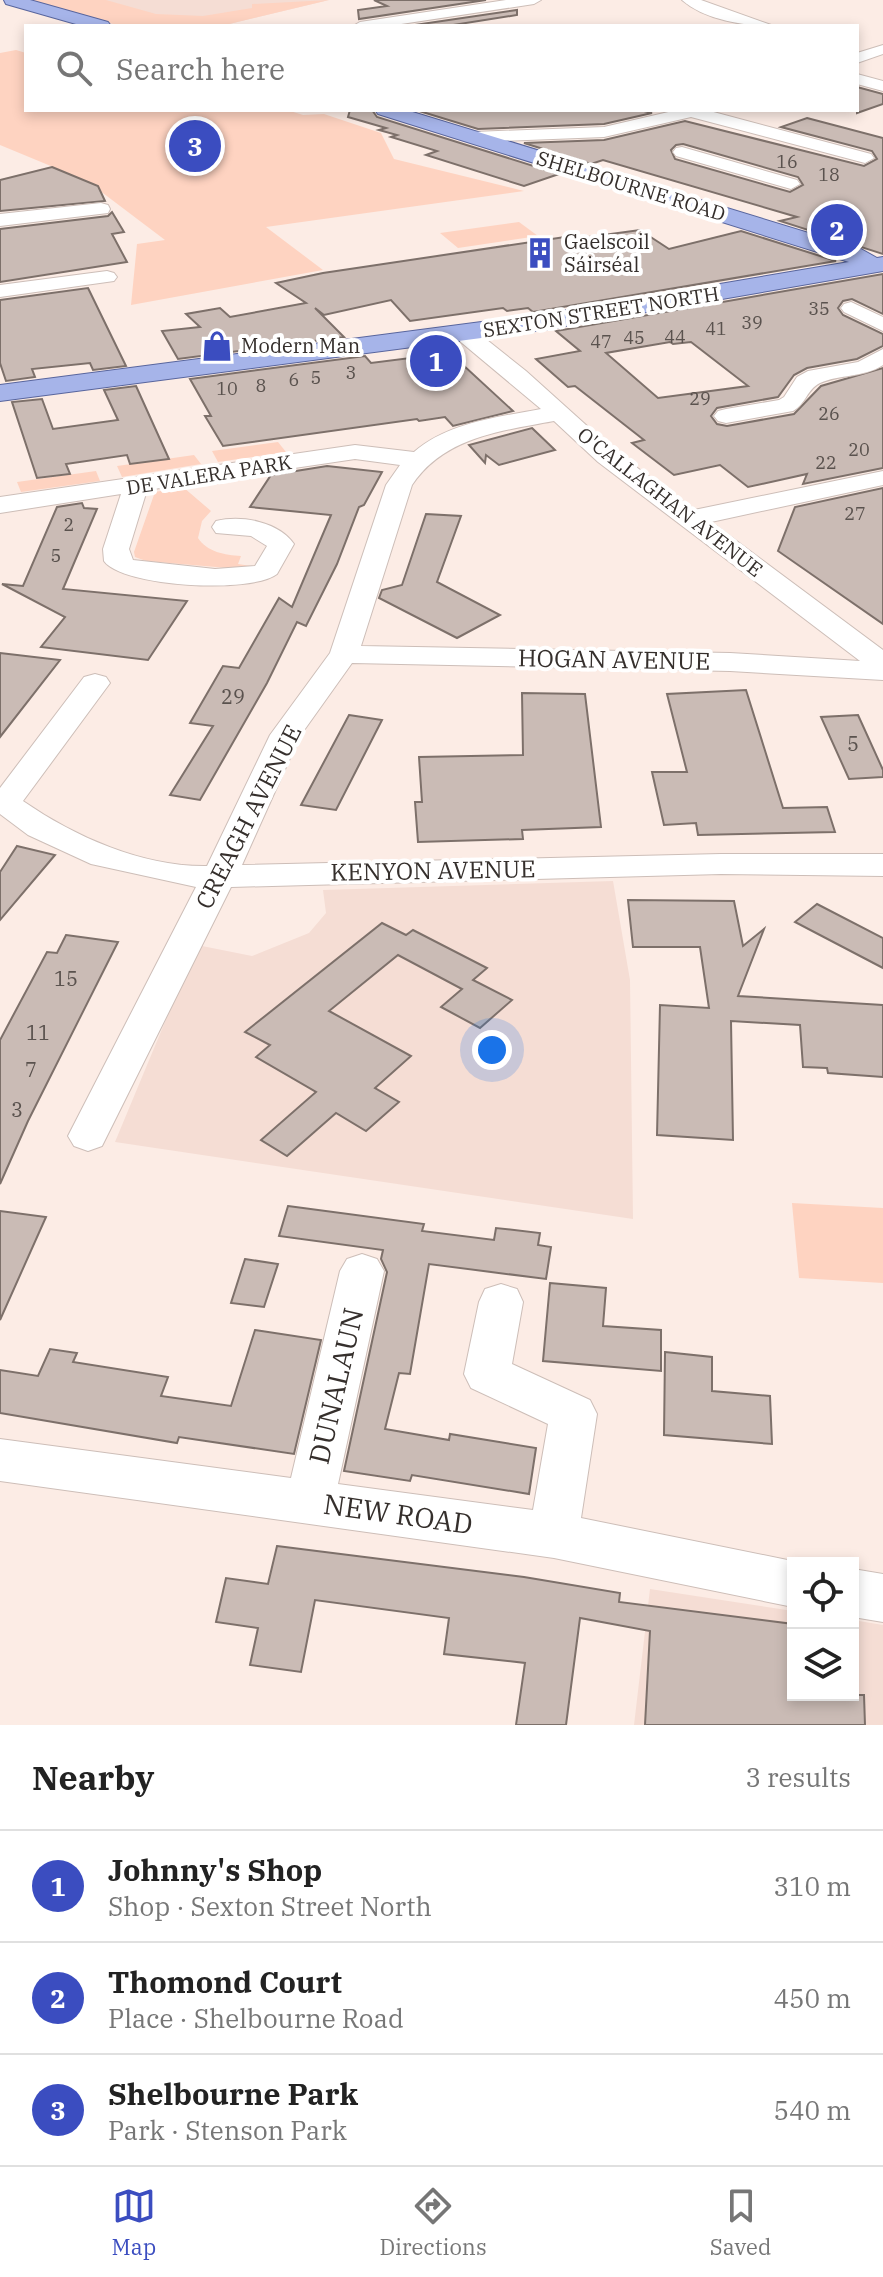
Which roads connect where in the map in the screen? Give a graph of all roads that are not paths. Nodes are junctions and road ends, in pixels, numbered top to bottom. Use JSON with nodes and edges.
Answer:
{"nodes":[{"id":1,"x":14,"y":0,"type":"edge"},
{"id":2,"x":534,"y":0,"type":"edge"},
{"id":3,"x":689,"y":0,"type":"edge"},
{"id":4,"x":0,"y":5,"type":"edge"},
{"id":5,"x":95,"y":24,"type":"edge"},
{"id":6,"x":373,"y":24,"type":"edge"},
{"id":7,"x":759,"y":24,"type":"edge"},
{"id":8,"x":859,"y":48,"type":"edge"},
{"id":9,"x":879,"y":51,"type":"edge"},
{"id":10,"x":859,"y":57,"type":"edge"},
{"id":11,"x":392,"y":112,"type":"edge"},
{"id":12,"x":692,"y":112,"type":"edge"},
{"id":13,"x":699,"y":112,"type":"edge"},
{"id":14,"x":772,"y":118,"type":"dead end"},
{"id":15,"x":747,"y":126,"type":"junction"},
{"id":16,"x":571,"y":134,"type":"junction"},
{"id":17,"x":474,"y":137,"type":"junction"},
{"id":18,"x":813,"y":144,"type":"junction"},
{"id":19,"x":682,"y":152,"type":"dead end"},
{"id":20,"x":865,"y":158,"type":"dead end"},
{"id":21,"x":545,"y":159,"type":"junction"},
{"id":22,"x":741,"y":170,"type":"junction"},
{"id":23,"x":791,"y":184,"type":"dead end"},
{"id":24,"x":101,"y":209,"type":"dead end"},
{"id":25,"x":0,"y":220,"type":"edge"},
{"id":26,"x":880,"y":267,"type":"edge"},
{"id":27,"x":107,"y":277,"type":"dead end"},
{"id":28,"x":0,"y":291,"type":"edge"},
{"id":29,"x":851,"y":308,"type":"dead end"},
{"id":30,"x":883,"y":325,"type":"edge"},
{"id":31,"x":464,"y":333,"type":"junction"},
{"id":32,"x":883,"y":356,"type":"edge"},
{"id":33,"x":0,"y":393,"type":"edge"},
{"id":34,"x":559,"y":413,"type":"junction"},
{"id":35,"x":726,"y":416,"type":"dead end"},
{"id":36,"x":417,"y":460,"type":"junction"},
{"id":37,"x":883,"y":478,"type":"edge"},
{"id":38,"x":136,"y":487,"type":"junction"},
{"id":39,"x":0,"y":505,"type":"edge"},
{"id":40,"x":690,"y":519,"type":"junction"},
{"id":41,"x":225,"y":527,"type":"dead end"},
{"id":42,"x":344,"y":654,"type":"junction"},
{"id":43,"x":883,"y":664,"type":"edge"},
{"id":44,"x":883,"y":671,"type":"edge"},
{"id":45,"x":95,"y":683,"type":"dead end"},
{"id":46,"x":3,"y":801,"type":"edge"},
{"id":47,"x":883,"y":865,"type":"edge"},
{"id":48,"x":219,"y":877,"type":"junction"},
{"id":49,"x":88,"y":1136,"type":"dead end"},
{"id":50,"x":362,"y":1271,"type":"dead end"},
{"id":51,"x":501,"y":1302,"type":"dead end"},
{"id":52,"x":0,"y":1460,"type":"edge"},
{"id":53,"x":310,"y":1502,"type":"junction"},
{"id":54,"x":554,"y":1535,"type":"junction"},
{"id":55,"x":787,"y":1582,"type":"edge"},
{"id":56,"x":859,"y":1594,"type":"edge"},
{"id":57,"x":883,"y":1598,"type":"edge"}],
"edges":[{"from":1,"to":4,"type":"street"},
{"from":1,"to":5,"type":"main road"},
{"from":2,"to":6,"type":"street"},
{"from":3,"to":7,"type":"street"},
{"from":8,"to":9,"type":"street"},
{"from":9,"to":10,"type":"street"},
{"from":11,"to":17,"type":"main road","name":"SHELBOURNE ROAD"},
{"from":12,"to":16,"type":"street"},
{"from":13,"to":15,"type":"street"},
{"from":14,"to":15,"type":"street"},
{"from":15,"to":18,"type":"street"},
{"from":16,"to":17,"type":"street"},
{"from":16,"to":21,"type":"street"},
{"from":17,"to":21,"type":"main road","name":"SHELBOURNE ROAD"},
{"from":18,"to":20,"type":"street"},
{"from":18,"to":22,"type":"street"},
{"from":19,"to":22,"type":"street"},
{"from":21,"to":26,"type":"main road","name":"SHELBOURNE ROAD"},
{"from":22,"to":23,"type":"street"},
{"from":24,"to":25,"type":"street"},
{"from":26,"to":31,"type":"main road","name":"SEXTON STREET NORTH"},
{"from":27,"to":28,"type":"street"},
{"from":29,"to":30,"type":"street"},
{"from":31,"to":33,"type":"main road","name":"SEXTON STREET NORTH"},
{"from":31,"to":34,"type":"street","name":"O'CALLAGHAN AVENUE"},
{"from":32,"to":35,"type":"street"},
{"from":34,"to":36,"type":"street","name":"CREAGH AVENUE"},
{"from":34,"to":40,"type":"street","name":"O'CALLAGHAN AVENUE"},
{"from":36,"to":38,"type":"street","name":"DE VALERA PARK"},
{"from":36,"to":42,"type":"street","name":"CREAGH AVENUE"},
{"from":37,"to":40,"type":"street"},
{"from":38,"to":39,"type":"street","name":"DE VALERA PARK"},
{"from":38,"to":41,"type":"street"},
{"from":40,"to":43,"type":"street","name":"O'CALLAGHAN AVENUE"},
{"from":42,"to":44,"type":"street","name":"HOGAN AVENUE"},
{"from":42,"to":48,"type":"street","name":"CREAGH AVENUE"},
{"from":45,"to":46,"type":"street"},
{"from":46,"to":48,"type":"street","name":"KENYON AVENUE"},
{"from":47,"to":48,"type":"street","name":"KENYON AVENUE"},
{"from":48,"to":49,"type":"street","name":"CREAGH AVENUE"},
{"from":50,"to":53,"type":"street","name":"DUNALAUN"},
{"from":51,"to":54,"type":"street"},
{"from":52,"to":53,"type":"street","name":"NEW ROAD"},
{"from":53,"to":54,"type":"street","name":"NEW ROAD"},
{"from":54,"to":55,"type":"street","name":"NEW ROAD"},
{"from":56,"to":57,"type":"street"}]}
